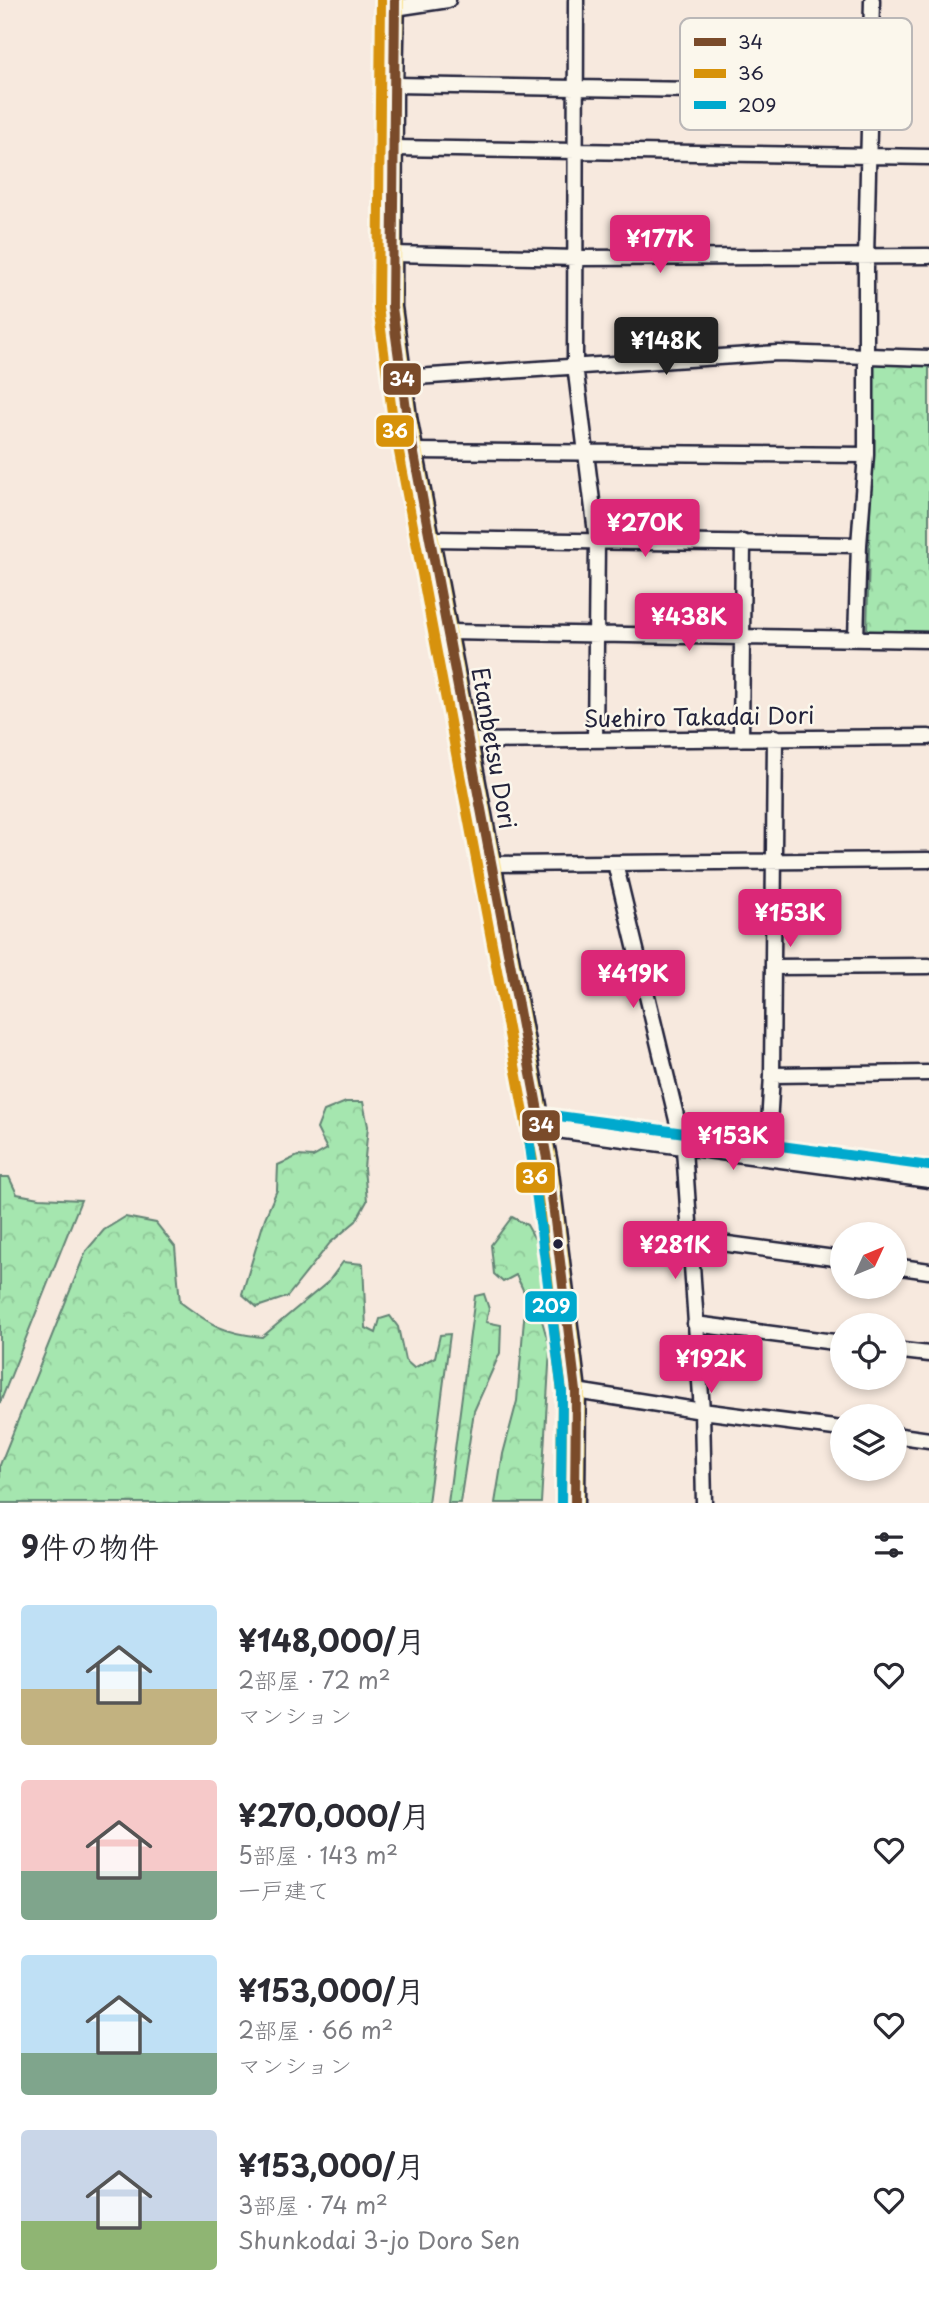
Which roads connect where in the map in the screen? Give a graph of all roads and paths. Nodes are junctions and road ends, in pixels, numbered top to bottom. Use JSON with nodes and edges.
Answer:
{"nodes":[{"id":1,"x":448,"y":0,"type":"edge"},
{"id":2,"x":576,"y":0,"type":"edge"},
{"id":3,"x":872,"y":0,"type":"edge"},
{"id":4,"x":395,"y":4,"type":"edge"},
{"id":5,"x":872,"y":18,"type":"edge"},
{"id":6,"x":393,"y":85,"type":"junction"},
{"id":7,"x":575,"y":90,"type":"junction"},
{"id":8,"x":680,"y":91,"type":"edge"},
{"id":9,"x":869,"y":130,"type":"edge"},
{"id":10,"x":393,"y":148,"type":"junction"},
{"id":11,"x":576,"y":150,"type":"junction"},
{"id":12,"x":869,"y":156,"type":"junction"},
{"id":13,"x":929,"y":157,"type":"edge"},
{"id":14,"x":391,"y":254,"type":"junction"},
{"id":15,"x":929,"y":256,"type":"edge"},
{"id":16,"x":577,"y":258,"type":"junction"},
{"id":17,"x":866,"y":258,"type":"junction"},
{"id":18,"x":865,"y":356,"type":"junction"},
{"id":19,"x":929,"y":358,"type":"edge"},
{"id":20,"x":575,"y":365,"type":"junction"},
{"id":21,"x":401,"y":378,"type":"junction"},
{"id":22,"x":415,"y":451,"type":"junction"},
{"id":23,"x":587,"y":454,"type":"junction"},
{"id":24,"x":866,"y":455,"type":"junction"},
{"id":25,"x":431,"y":539,"type":"junction"},
{"id":26,"x":597,"y":541,"type":"junction"},
{"id":27,"x":743,"y":542,"type":"junction"},
{"id":28,"x":859,"y":545,"type":"junction"},
{"id":29,"x":449,"y":632,"type":"junction"},
{"id":30,"x":596,"y":635,"type":"junction"},
{"id":31,"x":741,"y":636,"type":"junction"},
{"id":32,"x":856,"y":638,"type":"junction"},
{"id":33,"x":929,"y":640,"type":"edge"},
{"id":34,"x":775,"y":737,"type":"junction"},
{"id":35,"x":929,"y":737,"type":"edge"},
{"id":36,"x":741,"y":739,"type":"junction"},
{"id":37,"x":595,"y":740,"type":"junction"},
{"id":38,"x":469,"y":741,"type":"junction"},
{"id":39,"x":774,"y":860,"type":"junction"},
{"id":40,"x":929,"y":860,"type":"edge"},
{"id":41,"x":615,"y":863,"type":"junction"},
{"id":42,"x":490,"y":864,"type":"junction"},
{"id":43,"x":929,"y":966,"type":"edge"},
{"id":44,"x":773,"y":967,"type":"junction"},
{"id":45,"x":929,"y":1073,"type":"edge"},
{"id":46,"x":772,"y":1075,"type":"junction"},
{"id":47,"x":542,"y":1128,"type":"junction"},
{"id":48,"x":684,"y":1149,"type":"junction"},
{"id":49,"x":767,"y":1158,"type":"junction"},
{"id":50,"x":929,"y":1180,"type":"edge"},
{"id":51,"x":690,"y":1239,"type":"junction"},
{"id":52,"x":830,"y":1257,"type":"edge"},
{"id":53,"x":907,"y":1268,"type":"edge"},
{"id":54,"x":929,"y":1271,"type":"edge"},
{"id":55,"x":695,"y":1324,"type":"junction"},
{"id":56,"x":830,"y":1341,"type":"edge"},
{"id":57,"x":907,"y":1351,"type":"edge"},
{"id":58,"x":929,"y":1354,"type":"edge"},
{"id":59,"x":576,"y":1391,"type":"junction"},
{"id":60,"x":702,"y":1411,"type":"junction"},
{"id":61,"x":830,"y":1427,"type":"edge"},
{"id":62,"x":907,"y":1437,"type":"edge"},
{"id":63,"x":929,"y":1440,"type":"edge"},
{"id":64,"x":575,"y":1503,"type":"edge"},
{"id":65,"x":704,"y":1503,"type":"edge"}],
"edges":[{"from":1,"to":4,"type":"street"},
{"from":2,"to":7,"type":"street"},
{"from":3,"to":5,"type":"street"},
{"from":4,"to":6,"type":"main road","name":"Etanbetsu Dori"},
{"from":6,"to":7,"type":"street"},
{"from":6,"to":10,"type":"main road","name":"Etanbetsu Dori"},
{"from":7,"to":8,"type":"street"},
{"from":7,"to":11,"type":"street"},
{"from":9,"to":12,"type":"street"},
{"from":10,"to":11,"type":"street"},
{"from":10,"to":14,"type":"main road","name":"Etanbetsu Dori"},
{"from":11,"to":12,"type":"street"},
{"from":11,"to":16,"type":"street"},
{"from":12,"to":13,"type":"street"},
{"from":12,"to":17,"type":"street"},
{"from":14,"to":16,"type":"street"},
{"from":14,"to":21,"type":"main road","name":"Etanbetsu Dori"},
{"from":15,"to":17,"type":"street"},
{"from":16,"to":17,"type":"street"},
{"from":16,"to":20,"type":"street"},
{"from":17,"to":18,"type":"street"},
{"from":18,"to":19,"type":"street"},
{"from":18,"to":20,"type":"street"},
{"from":18,"to":24,"type":"street"},
{"from":20,"to":21,"type":"street"},
{"from":20,"to":23,"type":"street"},
{"from":21,"to":22,"type":"main road","name":"Etanbetsu Dori"},
{"from":22,"to":23,"type":"street"},
{"from":22,"to":25,"type":"main road","name":"Etanbetsu Dori"},
{"from":23,"to":24,"type":"street"},
{"from":23,"to":26,"type":"street"},
{"from":24,"to":28,"type":"street"},
{"from":25,"to":26,"type":"street"},
{"from":25,"to":29,"type":"main road","name":"Etanbetsu Dori"},
{"from":26,"to":27,"type":"street"},
{"from":26,"to":30,"type":"street"},
{"from":27,"to":28,"type":"street"},
{"from":27,"to":31,"type":"street"},
{"from":28,"to":32,"type":"street"},
{"from":29,"to":30,"type":"street"},
{"from":29,"to":38,"type":"main road","name":"Etanbetsu Dori"},
{"from":30,"to":31,"type":"street"},
{"from":30,"to":37,"type":"street"},
{"from":31,"to":32,"type":"street"},
{"from":31,"to":36,"type":"street"},
{"from":32,"to":33,"type":"street"},
{"from":34,"to":35,"type":"street","name":"Suehiro Takadai Dori"},
{"from":34,"to":36,"type":"street","name":"Suehiro Takadai Dori"},
{"from":34,"to":39,"type":"street"},
{"from":36,"to":37,"type":"street","name":"Suehiro Takadai Dori"},
{"from":37,"to":38,"type":"street","name":"Suehiro Takadai Dori"},
{"from":38,"to":42,"type":"main road","name":"Etanbetsu Dori"},
{"from":39,"to":40,"type":"street"},
{"from":39,"to":41,"type":"street"},
{"from":39,"to":44,"type":"street"},
{"from":41,"to":42,"type":"street"},
{"from":41,"to":48,"type":"street"},
{"from":42,"to":47,"type":"main road","name":"Etanbetsu Dori"},
{"from":43,"to":44,"type":"street"},
{"from":44,"to":46,"type":"street"},
{"from":45,"to":46,"type":"street"},
{"from":46,"to":49,"type":"street"},
{"from":47,"to":48,"type":"street"},
{"from":47,"to":59,"type":"main road","name":"Etanbetsu Dori"},
{"from":48,"to":49,"type":"street"},
{"from":48,"to":51,"type":"street"},
{"from":49,"to":50,"type":"street"},
{"from":51,"to":52,"type":"street"},
{"from":51,"to":55,"type":"street"},
{"from":53,"to":54,"type":"street"},
{"from":55,"to":56,"type":"street"},
{"from":55,"to":60,"type":"street"},
{"from":57,"to":58,"type":"street"},
{"from":59,"to":60,"type":"street"},
{"from":59,"to":64,"type":"main road","name":"Etanbetsu Dori"},
{"from":60,"to":61,"type":"street"},
{"from":60,"to":65,"type":"street"},
{"from":62,"to":63,"type":"street"}]}
